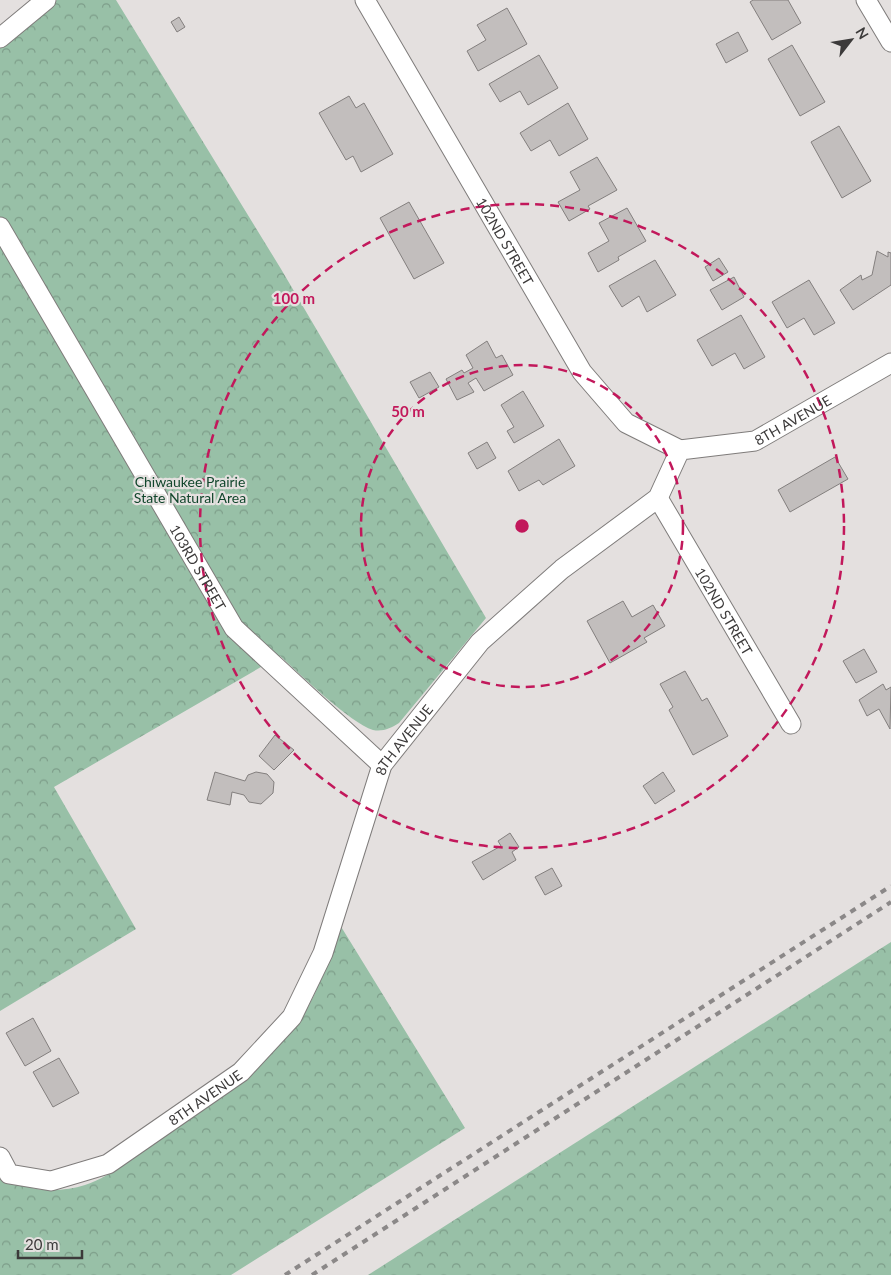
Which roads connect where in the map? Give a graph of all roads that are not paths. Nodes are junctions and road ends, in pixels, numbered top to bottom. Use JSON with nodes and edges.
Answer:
{"nodes":[{"id":1,"x":46,"y":0,"type":"edge"},
{"id":2,"x":365,"y":0,"type":"edge"},
{"id":3,"x":866,"y":0,"type":"edge"},
{"id":4,"x":0,"y":38,"type":"edge"},
{"id":5,"x":891,"y":42,"type":"edge"},
{"id":6,"x":0,"y":227,"type":"edge"},
{"id":7,"x":891,"y":362,"type":"edge"},
{"id":8,"x":680,"y":450,"type":"junction"},
{"id":9,"x":658,"y":498,"type":"junction"},
{"id":10,"x":791,"y":724,"type":"dead end"},
{"id":11,"x":382,"y":765,"type":"junction"},
{"id":12,"x":0,"y":1157,"type":"edge"}],
"edges":[{"from":1,"to":4,"type":"street"},
{"from":2,"to":8,"type":"street","name":"102ND STREET"},
{"from":3,"to":5,"type":"street"},
{"from":6,"to":11,"type":"street","name":"103RD STREET"},
{"from":7,"to":8,"type":"street","name":"8TH AVENUE"},
{"from":8,"to":9,"type":"street","name":"8TH AVENUE"},
{"from":9,"to":10,"type":"street","name":"102ND STREET"},
{"from":9,"to":11,"type":"street","name":"8TH AVENUE"},
{"from":11,"to":12,"type":"street","name":"8TH AVENUE"}]}
